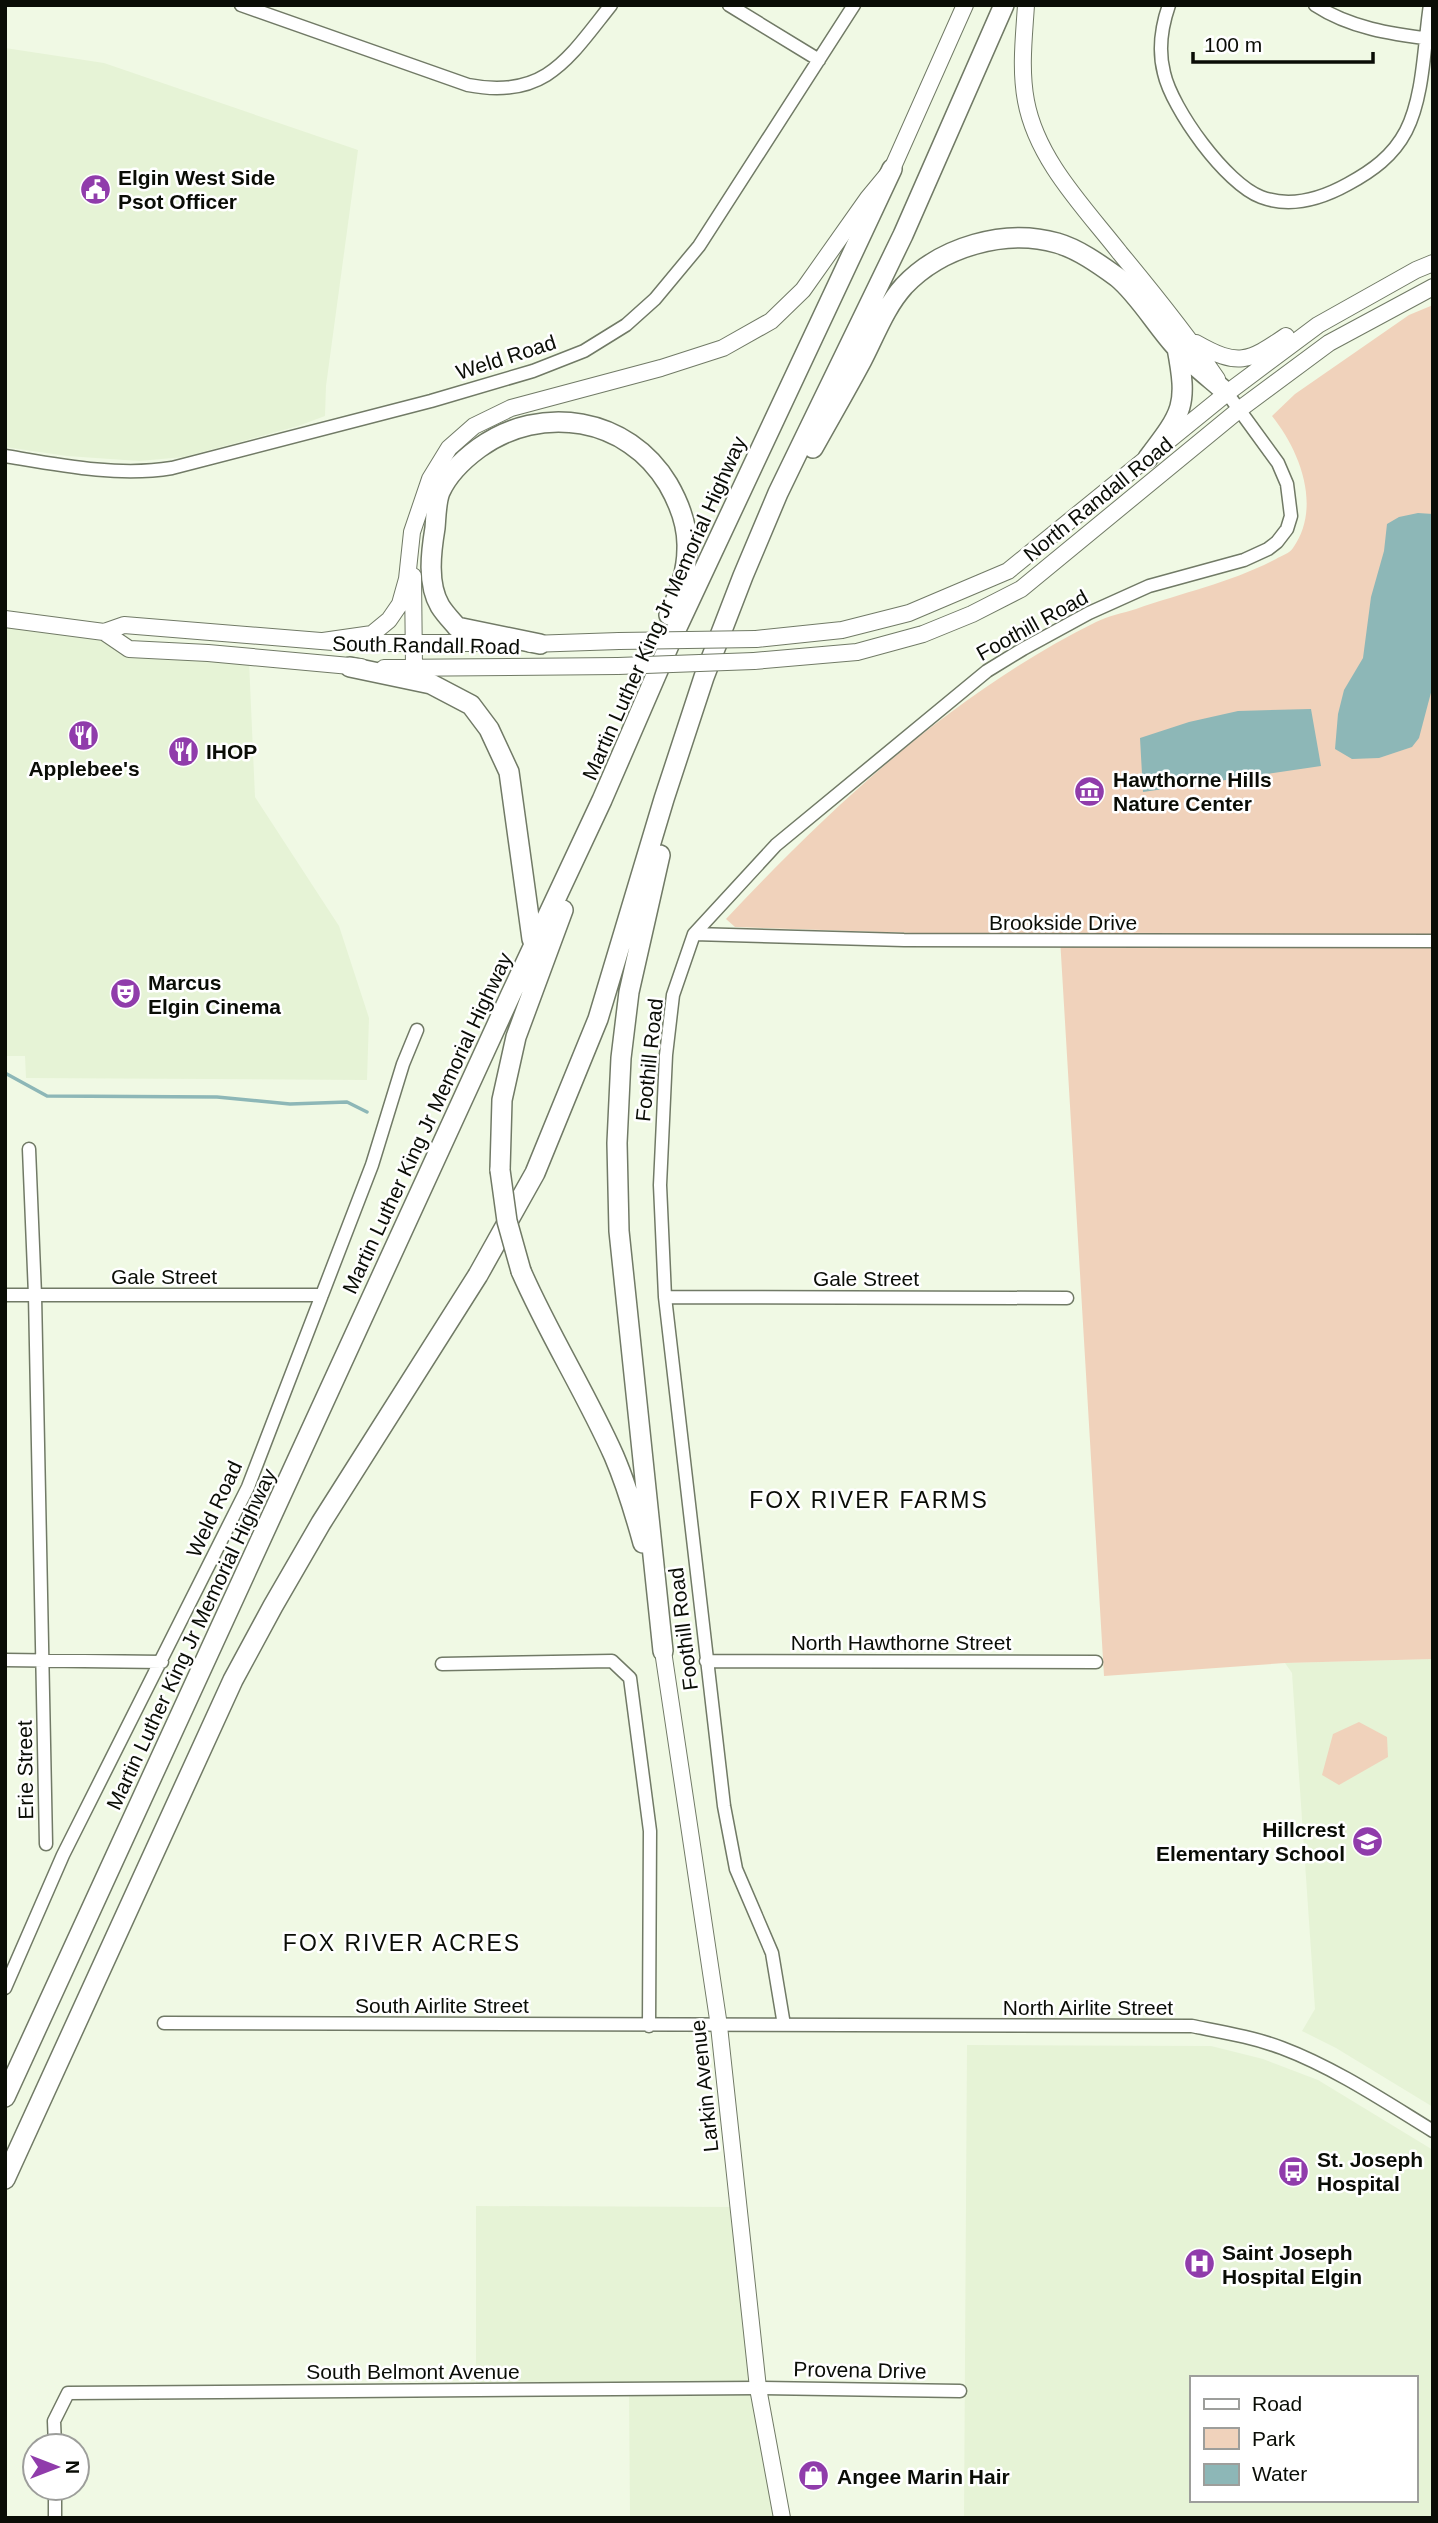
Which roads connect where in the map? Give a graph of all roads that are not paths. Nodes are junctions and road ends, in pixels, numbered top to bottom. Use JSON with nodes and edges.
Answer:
{"nodes":[{"id":1,"x":241,"y":5,"type":"edge"},
{"id":2,"x":611,"y":5,"type":"edge"},
{"id":3,"x":730,"y":5,"type":"edge"},
{"id":4,"x":854,"y":5,"type":"edge"},
{"id":5,"x":965,"y":5,"type":"edge"},
{"id":6,"x":1004,"y":5,"type":"edge"},
{"id":7,"x":1026,"y":5,"type":"edge"},
{"id":8,"x":1169,"y":5,"type":"edge"},
{"id":9,"x":1315,"y":5,"type":"edge"},
{"id":10,"x":1430,"y":5,"type":"edge"},
{"id":11,"x":1429,"y":39,"type":"edge"},
{"id":12,"x":819,"y":60,"type":"junction"},
{"id":13,"x":892,"y":169,"type":"junction"},
{"id":14,"x":1433,"y":263,"type":"edge"},
{"id":15,"x":1433,"y":287,"type":"edge"},
{"id":16,"x":1357,"y":303,"type":"junction"},
{"id":17,"x":1183,"y":344,"type":"junction"},
{"id":18,"x":1227,"y":393,"type":"junction"},
{"id":19,"x":1240,"y":410,"type":"junction"},
{"id":20,"x":5,"y":456,"type":"edge"},
{"id":21,"x":1148,"y":458,"type":"junction"},
{"id":22,"x":778,"y":493,"type":"junction"},
{"id":23,"x":412,"y":532,"type":"junction"},
{"id":24,"x":5,"y":619,"type":"edge"},
{"id":25,"x":103,"y":632,"type":"junction"},
{"id":26,"x":756,"y":639,"type":"joint"},
{"id":27,"x":323,"y":641,"type":"junction"},
{"id":28,"x":414,"y":643,"type":"junction"},
{"id":29,"x":540,"y":644,"type":"junction"},
{"id":30,"x":754,"y":661,"type":"joint"},
{"id":31,"x":350,"y":667,"type":"junction"},
{"id":32,"x":414,"y":668,"type":"junction"},
{"id":33,"x":704,"y":677,"type":"junction"},
{"id":34,"x":603,"y":800,"type":"junction"},
{"id":35,"x":694,"y":934,"type":"junction"},
{"id":36,"x":533,"y":939,"type":"junction"},
{"id":37,"x":1433,"y":941,"type":"edge"},
{"id":38,"x":511,"y":993,"type":"junction"},
{"id":39,"x":417,"y":1030,"type":"dead end"},
{"id":40,"x":29,"y":1149,"type":"dead end"},
{"id":41,"x":5,"y":1295,"type":"edge"},
{"id":42,"x":322,"y":1295,"type":"junction"},
{"id":43,"x":35,"y":1296,"type":"junction"},
{"id":44,"x":665,"y":1297,"type":"junction"},
{"id":45,"x":1067,"y":1298,"type":"dead end"},
{"id":46,"x":663,"y":1651,"type":"junction"},
{"id":47,"x":5,"y":1660,"type":"edge"},
{"id":48,"x":42,"y":1660,"type":"junction"},
{"id":49,"x":706,"y":1661,"type":"junction"},
{"id":50,"x":162,"y":1662,"type":"junction"},
{"id":51,"x":1096,"y":1662,"type":"dead end"},
{"id":52,"x":442,"y":1664,"type":"dead end"},
{"id":53,"x":46,"y":1844,"type":"dead end"},
{"id":54,"x":5,"y":1988,"type":"edge"},
{"id":55,"x":164,"y":2023,"type":"dead end"},
{"id":56,"x":784,"y":2025,"type":"junction"},
{"id":57,"x":649,"y":2026,"type":"junction"},
{"id":58,"x":719,"y":2026,"type":"junction"},
{"id":59,"x":5,"y":2097,"type":"edge"},
{"id":60,"x":1433,"y":2131,"type":"edge"},
{"id":61,"x":5,"y":2179,"type":"edge"},
{"id":62,"x":758,"y":2388,"type":"junction"},
{"id":63,"x":960,"y":2392,"type":"dead end"},
{"id":64,"x":54,"y":2432,"type":"edge"},
{"id":65,"x":782,"y":2518,"type":"edge"}],
"edges":[{"from":1,"to":2,"type":"street"},
{"from":3,"to":12,"type":"street"},
{"from":4,"to":12,"type":"street","name":"Weld Road"},
{"from":5,"to":13,"type":"main road"},
{"from":6,"to":22,"type":"highway"},
{"from":7,"to":17,"type":"main road"},
{"from":8,"to":11,"type":"street"},
{"from":9,"to":11,"type":"street"},
{"from":10,"to":11,"type":"street"},
{"from":12,"to":20,"type":"street","name":"Weld Road"},
{"from":13,"to":23,"type":"main road"},
{"from":13,"to":34,"type":"highway","name":"Martin Luther King Jr Memorial Highway"},
{"from":14,"to":16,"type":"main road","name":"North Randall Road"},
{"from":15,"to":19,"type":"main road","name":"North Randall Road"},
{"from":16,"to":17,"type":"main road"},
{"from":16,"to":18,"type":"main road","name":"North Randall Road"},
{"from":17,"to":18,"type":"highway"},
{"from":17,"to":21,"type":"highway"},
{"from":17,"to":22,"type":"highway"},
{"from":18,"to":19,"type":"street","name":"Foothill Road"},
{"from":18,"to":21,"type":"main road","name":"North Randall Road"},
{"from":19,"to":30,"type":"main road","name":"North Randall Road"},
{"from":19,"to":35,"type":"street","name":"Foothill Road"},
{"from":21,"to":26,"type":"main road","name":"North Randall Road"},
{"from":22,"to":33,"type":"highway"},
{"from":23,"to":27,"type":"main road"},
{"from":23,"to":28,"type":"main road"},
{"from":24,"to":25,"type":"main road","name":"South Randall Road"},
{"from":25,"to":27,"type":"main road","name":"South Randall Road"},
{"from":25,"to":31,"type":"main road","name":"South Randall Road"},
{"from":26,"to":29,"type":"main road","name":"South Randall Road","bridge":true},
{"from":27,"to":28,"type":"main road","name":"South Randall Road"},
{"from":28,"to":29,"type":"main road","name":"South Randall Road"},
{"from":28,"to":32,"type":"main road"},
{"from":29,"to":36,"type":"highway"},
{"from":30,"to":32,"type":"main road","name":"South Randall Road","bridge":true},
{"from":31,"to":32,"type":"main road","name":"South Randall Road"},
{"from":31,"to":36,"type":"highway"},
{"from":33,"to":46,"type":"highway"},
{"from":33,"to":61,"type":"highway"},
{"from":34,"to":38,"type":"highway","name":"Martin Luther King Jr Memorial Highway"},
{"from":34,"to":46,"type":"highway","bridge":true},
{"from":35,"to":37,"type":"street","name":"Brookside Drive"},
{"from":35,"to":44,"type":"street","name":"Foothill Road"},
{"from":36,"to":38,"type":"highway"},
{"from":38,"to":59,"type":"highway","name":"Martin Luther King Jr Memorial Highway"},
{"from":39,"to":42,"type":"street","name":"Weld Road"},
{"from":40,"to":43,"type":"street","name":"Erie Street"},
{"from":41,"to":43,"type":"street","name":"Gale Street"},
{"from":42,"to":43,"type":"street","name":"Gale Street"},
{"from":42,"to":50,"type":"street","name":"Weld Road"},
{"from":43,"to":48,"type":"street","name":"Erie Street"},
{"from":44,"to":45,"type":"street","name":"Gale Street"},
{"from":44,"to":49,"type":"street","name":"Foothill Road"},
{"from":46,"to":58,"type":"main road","name":"Larkin Avenue"},
{"from":47,"to":48,"type":"street"},
{"from":48,"to":50,"type":"street"},
{"from":48,"to":53,"type":"street","name":"Erie Street"},
{"from":49,"to":51,"type":"street","name":"North Hawthorne Street"},
{"from":49,"to":56,"type":"street","name":"Foothill Road"},
{"from":50,"to":54,"type":"street","name":"Weld Road"},
{"from":52,"to":57,"type":"street"},
{"from":55,"to":57,"type":"street","name":"South Airlite Street"},
{"from":56,"to":58,"type":"street","name":"North Airlite Street"},
{"from":56,"to":60,"type":"street","name":"North Airlite Street"},
{"from":57,"to":58,"type":"street","name":"South Airlite Street"},
{"from":58,"to":62,"type":"main road","name":"Larkin Avenue"},
{"from":62,"to":63,"type":"street","name":"Provena Drive"},
{"from":62,"to":64,"type":"street","name":"South Belmont Avenue"},
{"from":62,"to":65,"type":"main road","name":"Larkin Avenue"}]}
